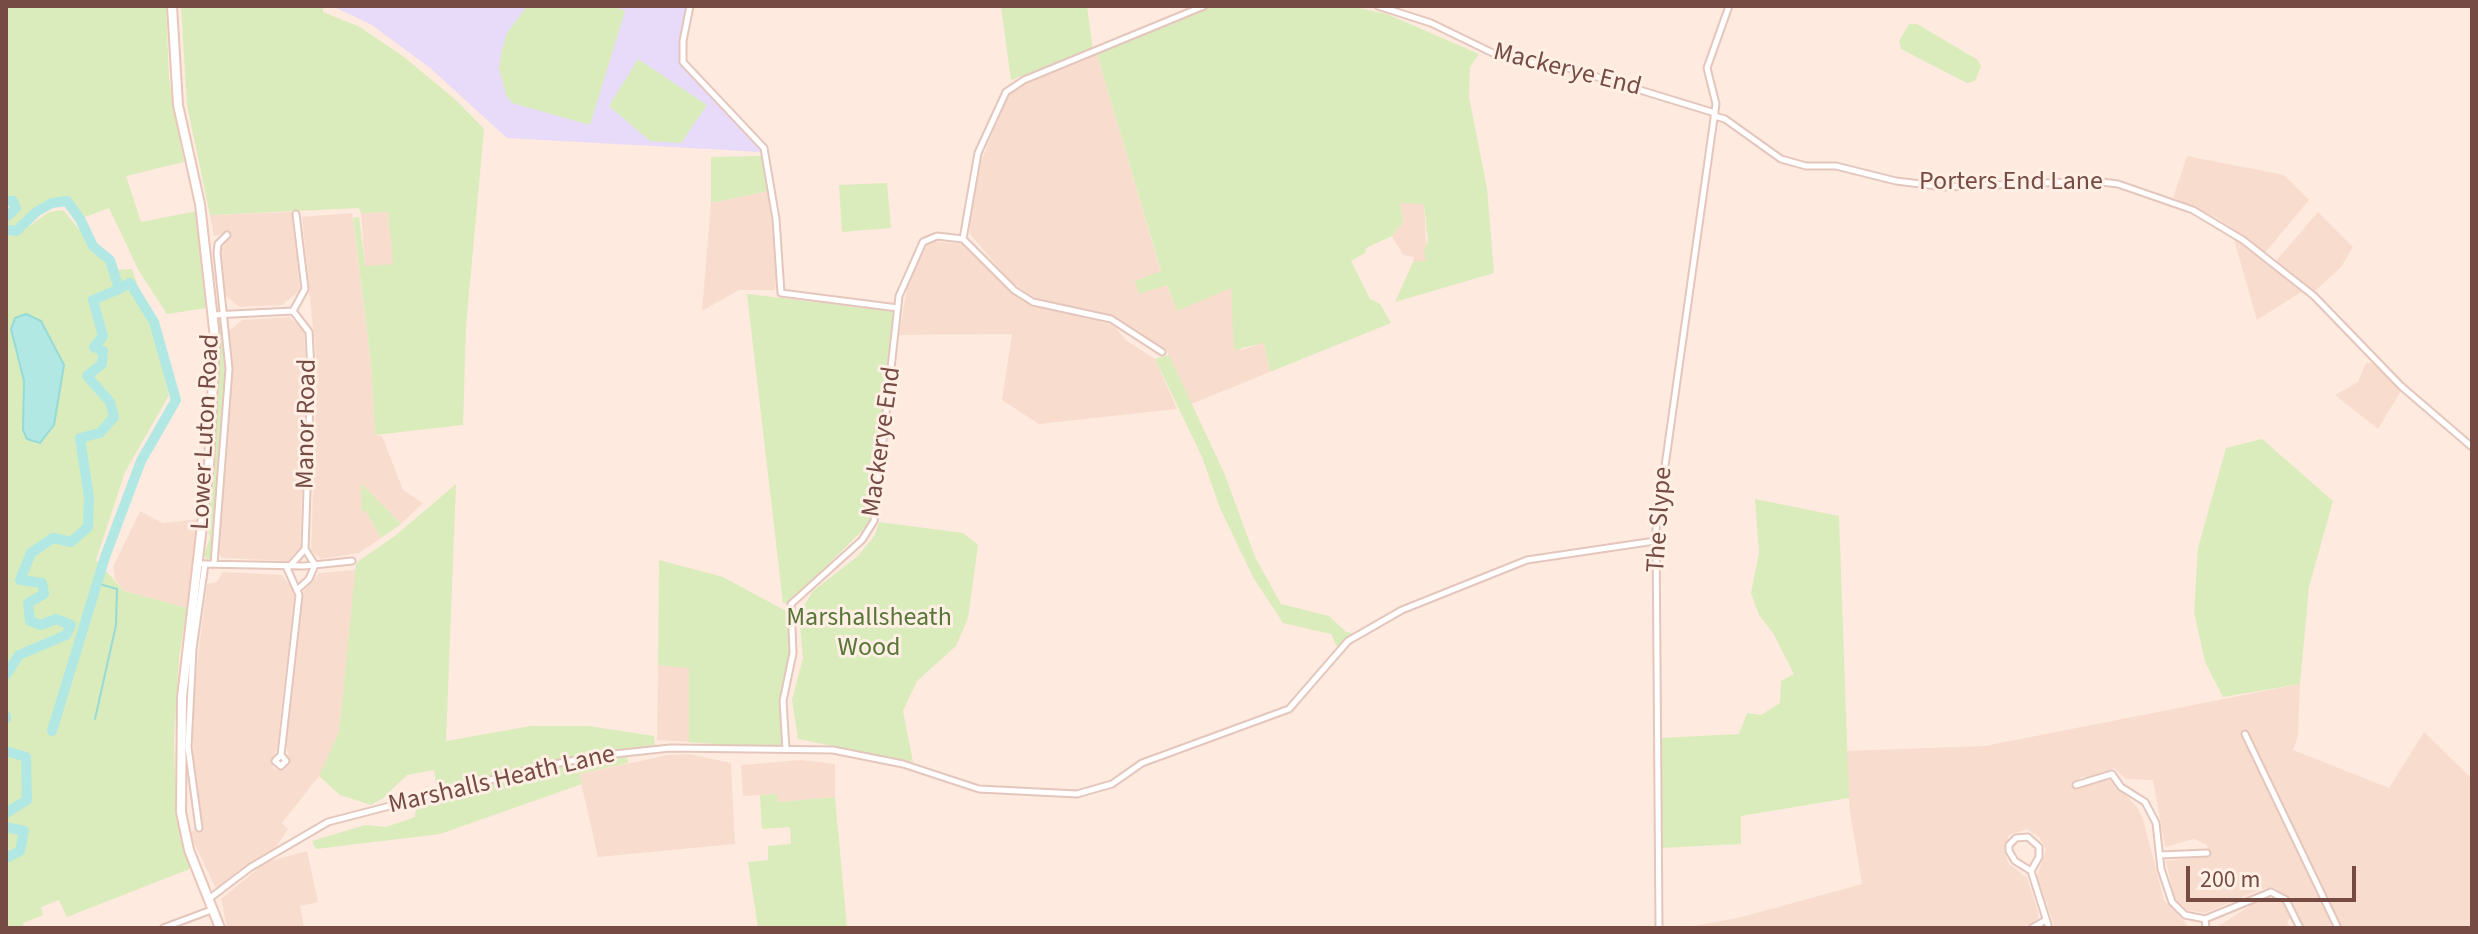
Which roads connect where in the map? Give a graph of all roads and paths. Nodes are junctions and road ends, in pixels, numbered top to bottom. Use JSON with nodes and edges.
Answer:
{"nodes":[{"id":1,"x":172,"y":6,"type":"edge"},
{"id":2,"x":690,"y":6,"type":"edge"},
{"id":3,"x":1204,"y":6,"type":"edge"},
{"id":4,"x":1378,"y":6,"type":"edge"},
{"id":5,"x":1729,"y":6,"type":"edge"},
{"id":6,"x":1716,"y":101,"type":"junction"},
{"id":7,"x":1714,"y":114,"type":"junction"},
{"id":8,"x":1725,"y":119,"type":"junction"},
{"id":9,"x":296,"y":214,"type":"dead end"},
{"id":10,"x":227,"y":235,"type":"dead end"},
{"id":11,"x":963,"y":239,"type":"junction"},
{"id":12,"x":898,"y":308,"type":"junction"},
{"id":13,"x":293,"y":311,"type":"junction"},
{"id":14,"x":225,"y":314,"type":"junction"},
{"id":15,"x":213,"y":315,"type":"junction"},
{"id":16,"x":1162,"y":352,"type":"dead end"},
{"id":17,"x":2472,"y":447,"type":"edge"},
{"id":18,"x":1655,"y":541,"type":"junction"},
{"id":19,"x":305,"y":549,"type":"junction"},
{"id":20,"x":352,"y":561,"type":"dead end"},
{"id":21,"x":202,"y":564,"type":"junction"},
{"id":22,"x":214,"y":564,"type":"junction"},
{"id":23,"x":315,"y":565,"type":"junction"},
{"id":24,"x":288,"y":566,"type":"junction"},
{"id":25,"x":298,"y":589,"type":"junction"},
{"id":26,"x":2245,"y":734,"type":"dead end"},
{"id":27,"x":786,"y":749,"type":"junction"},
{"id":28,"x":281,"y":755,"type":"dead end"},
{"id":29,"x":2076,"y":785,"type":"dead end"},
{"id":30,"x":194,"y":810,"type":"junction"},
{"id":31,"x":181,"y":812,"type":"junction"},
{"id":32,"x":199,"y":828,"type":"dead end"},
{"id":33,"x":2207,"y":853,"type":"dead end"},
{"id":34,"x":2160,"y":855,"type":"junction"},
{"id":35,"x":2031,"y":871,"type":"junction"},
{"id":36,"x":210,"y":898,"type":"junction"},
{"id":37,"x":215,"y":908,"type":"junction"},
{"id":38,"x":2205,"y":919,"type":"junction"},
{"id":39,"x":2046,"y":920,"type":"junction"},
{"id":40,"x":163,"y":928,"type":"edge"},
{"id":41,"x":220,"y":928,"type":"edge"},
{"id":42,"x":1659,"y":928,"type":"edge"},
{"id":43,"x":2032,"y":928,"type":"edge"},
{"id":44,"x":2049,"y":928,"type":"edge"},
{"id":45,"x":2206,"y":928,"type":"edge"},
{"id":46,"x":2300,"y":928,"type":"edge"},
{"id":47,"x":2338,"y":928,"type":"edge"}],
"edges":[{"from":1,"to":15,"type":"main road","name":"Lower Luton Road"},
{"from":2,"to":12,"type":"street"},
{"from":3,"to":11,"type":"street"},
{"from":4,"to":7,"type":"street","name":"Mackerye End"},
{"from":5,"to":6,"type":"street"},
{"from":6,"to":7,"type":"street","name":"The Slype"},
{"from":6,"to":8,"type":"street"},
{"from":7,"to":8,"type":"street","name":"Porters End Lane"},
{"from":7,"to":18,"type":"street","name":"The Slype"},
{"from":8,"to":17,"type":"street","name":"Porters End Lane"},
{"from":9,"to":13,"type":"street"},
{"from":10,"to":14,"type":"street","name":"Lower Luton Road"},
{"from":11,"to":12,"type":"street","name":"Mackerye End"},
{"from":11,"to":16,"type":"street"},
{"from":12,"to":27,"type":"street","name":"Mackerye End"},
{"from":13,"to":14,"type":"street"},
{"from":13,"to":19,"type":"street","name":"Manor Road"},
{"from":14,"to":15,"type":"street"},
{"from":14,"to":22,"type":"street","name":"Lower Luton Road"},
{"from":15,"to":21,"type":"main road","name":"Lower Luton Road"},
{"from":18,"to":27,"type":"street","name":"Marshalls Heath Lane"},
{"from":18,"to":42,"type":"street","name":"The Slype"},
{"from":19,"to":23,"type":"street"},
{"from":19,"to":24,"type":"street"},
{"from":20,"to":23,"type":"street"},
{"from":21,"to":22,"type":"street"},
{"from":21,"to":30,"type":"street","name":"Lower Luton Road"},
{"from":21,"to":31,"type":"main road","name":"Lower Luton Road"},
{"from":22,"to":24,"type":"street"},
{"from":23,"to":24,"type":"street"},
{"from":23,"to":25,"type":"street"},
{"from":24,"to":25,"type":"street"},
{"from":25,"to":28,"type":"street"},
{"from":26,"to":47,"type":"street"},
{"from":27,"to":36,"type":"street","name":"Marshalls Heath Lane"},
{"from":29,"to":34,"type":"street"},
{"from":30,"to":31,"type":"street"},
{"from":30,"to":32,"type":"street","name":"Lower Luton Road"},
{"from":31,"to":36,"type":"main road","name":"Lower Luton Road"},
{"from":33,"to":34,"type":"street"},
{"from":34,"to":38,"type":"street"},
{"from":35,"to":35,"type":"street"},
{"from":35,"to":39,"type":"street"},
{"from":36,"to":37,"type":"main road","name":"Lower Luton Road"},
{"from":37,"to":40,"type":"street"},
{"from":37,"to":41,"type":"main road","name":"Lower Luton Road"},
{"from":38,"to":45,"type":"street"},
{"from":38,"to":46,"type":"street"},
{"from":39,"to":43,"type":"street"},
{"from":39,"to":44,"type":"street"}]}
